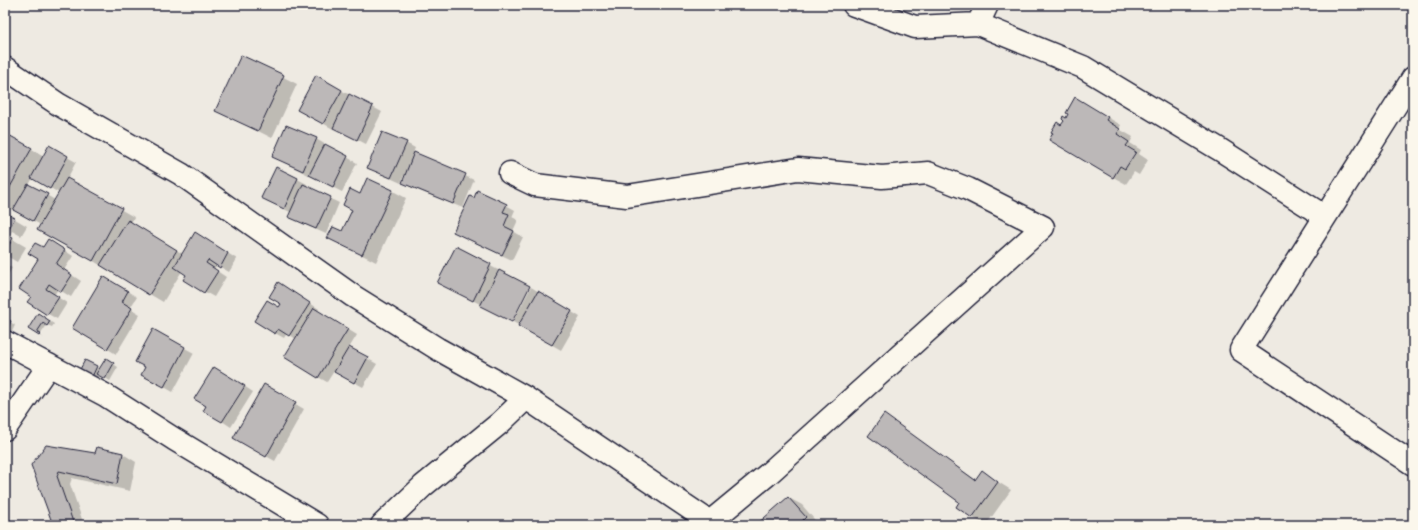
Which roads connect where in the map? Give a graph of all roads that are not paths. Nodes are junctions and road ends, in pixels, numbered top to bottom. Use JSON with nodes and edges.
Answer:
{"nodes":[{"id":1,"x":854,"y":5,"type":"edge"},
{"id":2,"x":983,"y":14,"type":"edge"},
{"id":3,"x":5,"y":68,"type":"edge"},
{"id":4,"x":1413,"y":78,"type":"edge"},
{"id":5,"x":510,"y":173,"type":"dead end"},
{"id":6,"x":1324,"y":216,"type":"junction"},
{"id":7,"x":5,"y":342,"type":"edge"},
{"id":8,"x":48,"y":365,"type":"junction"},
{"id":9,"x":526,"y":398,"type":"junction"},
{"id":10,"x":5,"y":429,"type":"edge"},
{"id":11,"x":1413,"y":464,"type":"edge"},
{"id":12,"x":709,"y":524,"type":"edge"},
{"id":13,"x":317,"y":525,"type":"edge"},
{"id":14,"x":382,"y":525,"type":"edge"}],
"edges":[{"from":1,"to":2,"type":"street"},
{"from":2,"to":6,"type":"street"},
{"from":3,"to":9,"type":"street"},
{"from":4,"to":6,"type":"street"},
{"from":5,"to":12,"type":"street"},
{"from":6,"to":11,"type":"street"},
{"from":7,"to":8,"type":"street"},
{"from":8,"to":10,"type":"street"},
{"from":8,"to":13,"type":"street"},
{"from":9,"to":12,"type":"street"},
{"from":9,"to":14,"type":"street"}]}
